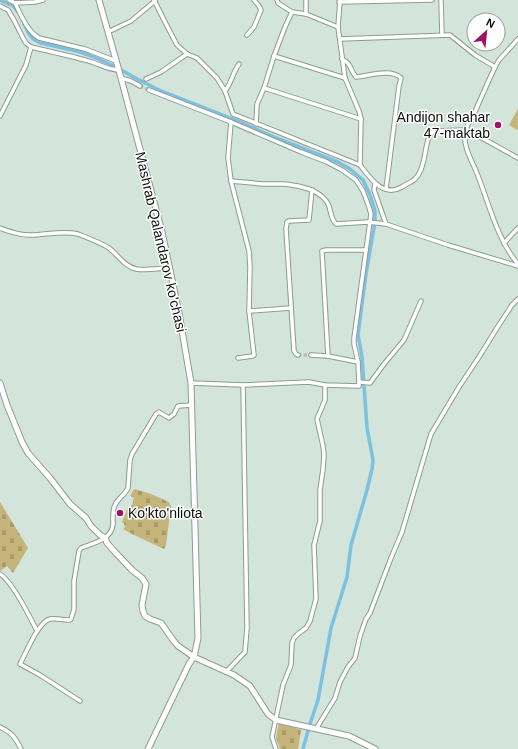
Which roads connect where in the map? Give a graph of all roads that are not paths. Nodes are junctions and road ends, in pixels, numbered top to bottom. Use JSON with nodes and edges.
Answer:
{"nodes":[{"id":1,"x":9,"y":0,"type":"edge"},
{"id":2,"x":43,"y":0,"type":"edge"},
{"id":3,"x":99,"y":0,"type":"edge"},
{"id":4,"x":154,"y":0,"type":"edge"},
{"id":5,"x":254,"y":0,"type":"edge"},
{"id":6,"x":277,"y":0,"type":"edge"},
{"id":7,"x":306,"y":0,"type":"edge"},
{"id":8,"x":432,"y":0,"type":"edge"},
{"id":9,"x":441,"y":0,"type":"edge"},
{"id":10,"x":35,"y":1,"type":"edge"},
{"id":11,"x":339,"y":1,"type":"edge"},
{"id":12,"x":15,"y":3,"type":"junction"},
{"id":13,"x":0,"y":6,"type":"edge"},
{"id":14,"x":292,"y":12,"type":"junction"},
{"id":15,"x":306,"y":14,"type":"junction"},
{"id":16,"x":338,"y":27,"type":"junction"},
{"id":17,"x":108,"y":32,"type":"junction"},
{"id":18,"x":247,"y":35,"type":"dead end"},
{"id":19,"x":442,"y":35,"type":"junction"},
{"id":20,"x":340,"y":39,"type":"junction"},
{"id":21,"x":518,"y":39,"type":"edge"},
{"id":22,"x":31,"y":47,"type":"junction"},
{"id":23,"x":187,"y":54,"type":"junction"},
{"id":24,"x":274,"y":56,"type":"junction"},
{"id":25,"x":342,"y":59,"type":"junction"},
{"id":26,"x":116,"y":61,"type":"junction"},
{"id":27,"x":239,"y":64,"type":"dead end"},
{"id":28,"x":495,"y":66,"type":"junction"},
{"id":29,"x":120,"y":74,"type":"junction"},
{"id":30,"x":345,"y":78,"type":"junction"},
{"id":31,"x":146,"y":79,"type":"dead end"},
{"id":32,"x":140,"y":86,"type":"tunnel mouth"},
{"id":33,"x":264,"y":88,"type":"junction"},
{"id":34,"x":149,"y":90,"type":"tunnel mouth"},
{"id":35,"x":225,"y":91,"type":"junction"},
{"id":36,"x":0,"y":114,"type":"edge"},
{"id":37,"x":362,"y":119,"type":"junction"},
{"id":38,"x":231,"y":122,"type":"junction"},
{"id":39,"x":256,"y":124,"type":"junction"},
{"id":40,"x":466,"y":130,"type":"junction"},
{"id":41,"x":518,"y":158,"type":"edge"},
{"id":42,"x":360,"y":165,"type":"junction"},
{"id":43,"x":231,"y":181,"type":"junction"},
{"id":44,"x":375,"y":184,"type":"junction"},
{"id":45,"x":386,"y":189,"type":"junction"},
{"id":46,"x":312,"y":190,"type":"junction"},
{"id":47,"x":371,"y":222,"type":"junction"},
{"id":48,"x":385,"y":224,"type":"junction"},
{"id":49,"x":0,"y":228,"type":"edge"},
{"id":50,"x":518,"y":228,"type":"edge"},
{"id":51,"x":504,"y":243,"type":"junction"},
{"id":52,"x":366,"y":250,"type":"junction"},
{"id":53,"x":518,"y":265,"type":"edge"},
{"id":54,"x":170,"y":268,"type":"junction"},
{"id":55,"x":518,"y":300,"type":"edge"},
{"id":56,"x":421,"y":301,"type":"dead end"},
{"id":57,"x":291,"y":308,"type":"junction"},
{"id":58,"x":249,"y":310,"type":"junction"},
{"id":59,"x":298,"y":355,"type":"dead end"},
{"id":60,"x":311,"y":355,"type":"tunnel mouth"},
{"id":61,"x":328,"y":356,"type":"junction"},
{"id":62,"x":238,"y":358,"type":"dead end"},
{"id":63,"x":358,"y":362,"type":"junction"},
{"id":64,"x":360,"y":382,"type":"junction"},
{"id":65,"x":0,"y":383,"type":"edge"},
{"id":66,"x":191,"y":383,"type":"junction"},
{"id":67,"x":243,"y":385,"type":"junction"},
{"id":68,"x":325,"y":386,"type":"junction"},
{"id":69,"x":192,"y":405,"type":"junction"},
{"id":70,"x":105,"y":538,"type":"junction"},
{"id":71,"x":0,"y":574,"type":"edge"},
{"id":72,"x":37,"y":631,"type":"junction"},
{"id":73,"x":194,"y":657,"type":"junction"},
{"id":74,"x":226,"y":672,"type":"junction"},
{"id":75,"x":80,"y":702,"type":"dead end"},
{"id":76,"x":276,"y":720,"type":"junction"},
{"id":77,"x":0,"y":727,"type":"edge"},
{"id":78,"x":316,"y":729,"type":"junction"},
{"id":79,"x":21,"y":749,"type":"edge"},
{"id":80,"x":148,"y":749,"type":"edge"},
{"id":81,"x":276,"y":749,"type":"edge"},
{"id":82,"x":375,"y":749,"type":"edge"}],
"edges":[{"from":1,"to":12,"type":"street"},
{"from":2,"to":10,"type":"street"},
{"from":3,"to":17,"type":"main road","name":"Mashrab Qalandarov ko'chasi"},
{"from":4,"to":17,"type":"street"},
{"from":4,"to":23,"type":"street"},
{"from":5,"to":18,"type":"street"},
{"from":6,"to":14,"type":"street"},
{"from":7,"to":15,"type":"street"},
{"from":8,"to":11,"type":"street"},
{"from":9,"to":19,"type":"street"},
{"from":10,"to":12,"type":"street"},
{"from":11,"to":16,"type":"street"},
{"from":12,"to":26,"type":"street"},
{"from":13,"to":22,"type":"street"},
{"from":14,"to":15,"type":"street"},
{"from":14,"to":24,"type":"street"},
{"from":15,"to":16,"type":"street"},
{"from":16,"to":20,"type":"street"},
{"from":17,"to":26,"type":"main road","name":"Mashrab Qalandarov ko'chasi"},
{"from":19,"to":20,"type":"street"},
{"from":19,"to":28,"type":"street"},
{"from":20,"to":25,"type":"street"},
{"from":21,"to":28,"type":"street"},
{"from":22,"to":29,"type":"street"},
{"from":22,"to":36,"type":"street"},
{"from":23,"to":31,"type":"street"},
{"from":23,"to":35,"type":"street"},
{"from":24,"to":30,"type":"street"},
{"from":24,"to":33,"type":"street"},
{"from":25,"to":30,"type":"street"},
{"from":25,"to":45,"type":"street"},
{"from":26,"to":29,"type":"main road","name":"Mashrab Qalandarov ko'chasi"},
{"from":27,"to":35,"type":"street"},
{"from":28,"to":40,"type":"street"},
{"from":29,"to":32,"type":"street"},
{"from":29,"to":54,"type":"main road","name":"Mashrab Qalandarov ko'chasi"},
{"from":30,"to":37,"type":"street"},
{"from":33,"to":37,"type":"street"},
{"from":33,"to":39,"type":"street"},
{"from":34,"to":38,"type":"street"},
{"from":35,"to":39,"type":"street"},
{"from":37,"to":42,"type":"street"},
{"from":38,"to":43,"type":"street"},
{"from":38,"to":47,"type":"street"},
{"from":39,"to":42,"type":"street"},
{"from":40,"to":41,"type":"street"},
{"from":40,"to":45,"type":"street"},
{"from":40,"to":51,"type":"street"},
{"from":42,"to":44,"type":"street"},
{"from":43,"to":46,"type":"street"},
{"from":43,"to":58,"type":"street"},
{"from":44,"to":45,"type":"street"},
{"from":44,"to":48,"type":"street"},
{"from":46,"to":47,"type":"street"},
{"from":46,"to":57,"type":"street"},
{"from":47,"to":48,"type":"street"},
{"from":47,"to":52,"type":"street"},
{"from":48,"to":53,"type":"street"},
{"from":49,"to":54,"type":"street"},
{"from":50,"to":51,"type":"street"},
{"from":51,"to":53,"type":"street"},
{"from":52,"to":61,"type":"street"},
{"from":52,"to":63,"type":"street"},
{"from":54,"to":66,"type":"main road","name":"Mashrab Qalandarov ko'chasi"},
{"from":55,"to":78,"type":"street"},
{"from":56,"to":64,"type":"street"},
{"from":57,"to":58,"type":"street"},
{"from":57,"to":59,"type":"street"},
{"from":58,"to":62,"type":"street"},
{"from":60,"to":61,"type":"street"},
{"from":61,"to":63,"type":"street"},
{"from":63,"to":64,"type":"street"},
{"from":64,"to":68,"type":"street"},
{"from":65,"to":70,"type":"main road"},
{"from":66,"to":67,"type":"street"},
{"from":66,"to":69,"type":"main road","name":"Mashrab Qalandarov ko'chasi"},
{"from":67,"to":68,"type":"street"},
{"from":67,"to":74,"type":"street"},
{"from":68,"to":76,"type":"street"},
{"from":69,"to":70,"type":"street"},
{"from":69,"to":73,"type":"main road","name":"Mashrab Qalandarov ko'chasi"},
{"from":70,"to":72,"type":"street"},
{"from":70,"to":73,"type":"main road"},
{"from":71,"to":72,"type":"street"},
{"from":72,"to":75,"type":"street"},
{"from":73,"to":74,"type":"main road"},
{"from":73,"to":80,"type":"main road","name":"Mashrab Qalandarov ko'chasi"},
{"from":74,"to":76,"type":"main road"},
{"from":76,"to":78,"type":"main road"},
{"from":76,"to":81,"type":"street"},
{"from":77,"to":79,"type":"street"},
{"from":78,"to":82,"type":"main road"}]}
